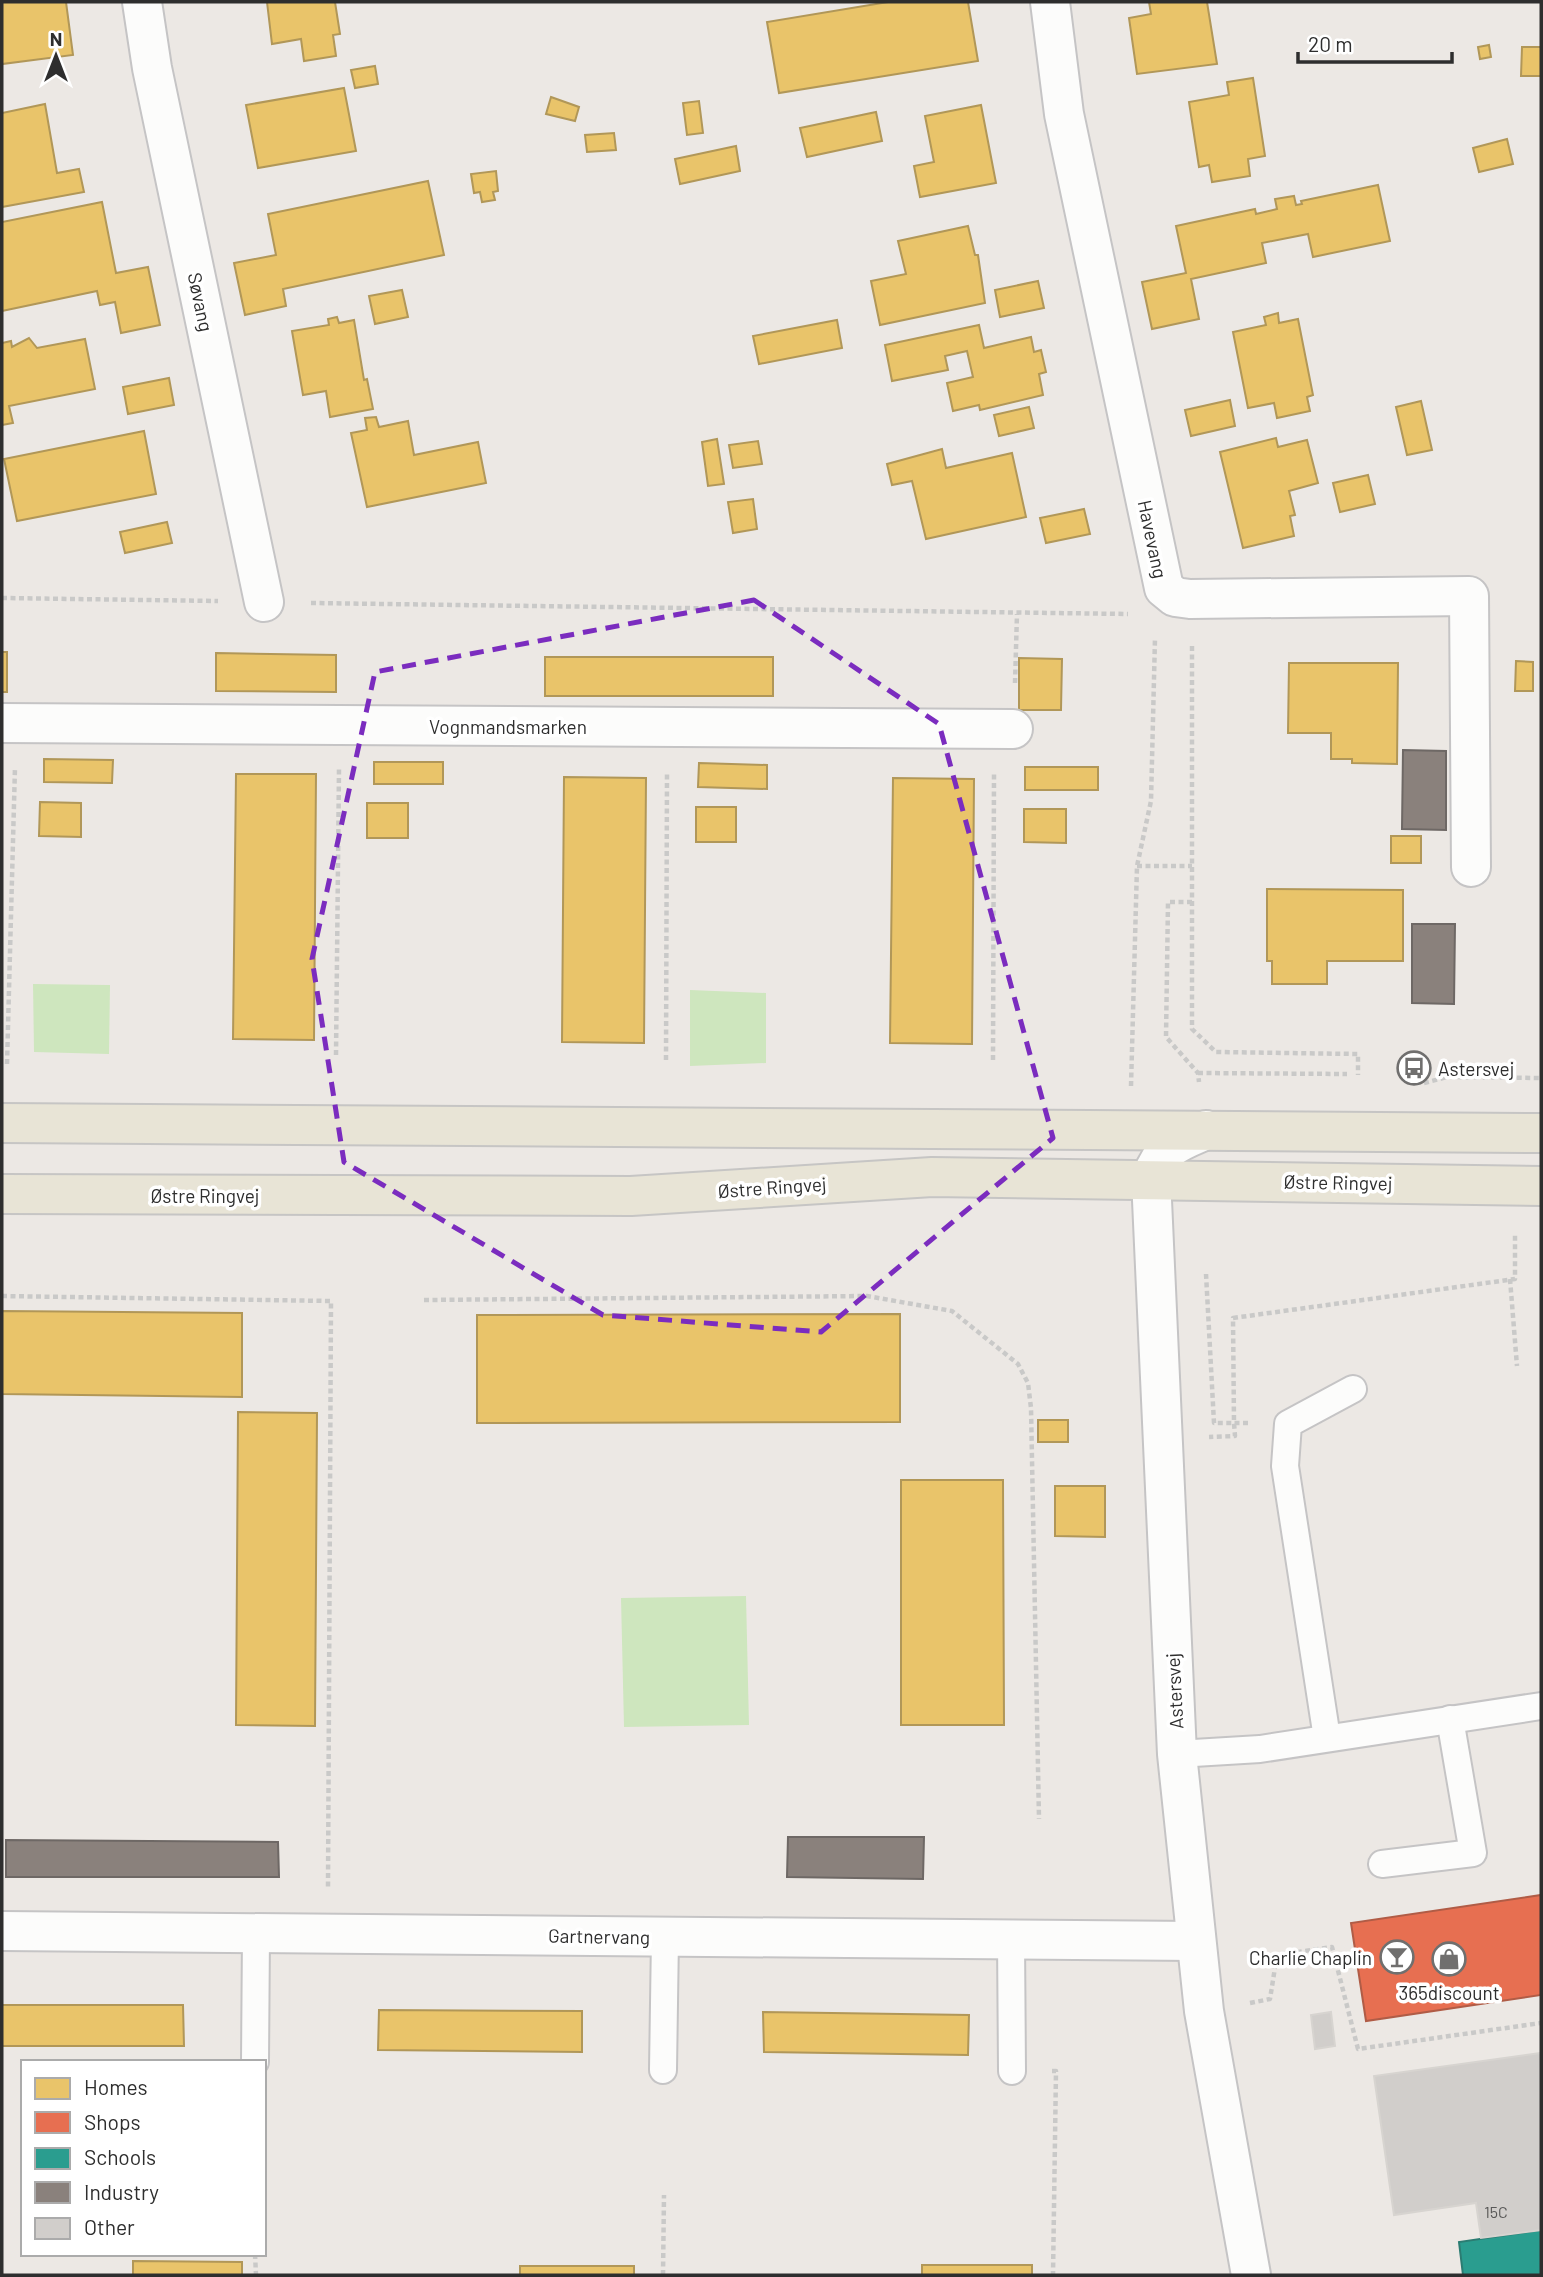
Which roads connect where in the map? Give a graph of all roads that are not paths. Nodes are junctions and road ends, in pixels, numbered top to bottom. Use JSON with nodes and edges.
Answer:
{"nodes":[{"id":1,"x":142,"y":2,"type":"edge"},
{"id":2,"x":1050,"y":2,"type":"edge"},
{"id":3,"x":264,"y":602,"type":"road end"},
{"id":4,"x":7,"y":723,"type":"edge"},
{"id":5,"x":1003,"y":730,"type":"road end"},
{"id":6,"x":1471,"y":867,"type":"dead end"},
{"id":7,"x":2,"y":1123,"type":"edge"},
{"id":8,"x":1206,"y":1130,"type":"junction"},
{"id":9,"x":1541,"y":1133,"type":"edge"},
{"id":10,"x":1151,"y":1178,"type":"junction"},
{"id":11,"x":1528,"y":1186,"type":"edge"},
{"id":12,"x":2,"y":1195,"type":"edge"},
{"id":13,"x":1353,"y":1389,"type":"dead end"},
{"id":14,"x":1541,"y":1706,"type":"edge"},
{"id":15,"x":1450,"y":1719,"type":"junction"},
{"id":16,"x":1327,"y":1738,"type":"junction"},
{"id":17,"x":1177,"y":1754,"type":"junction"},
{"id":18,"x":1382,"y":1864,"type":"dead end"},
{"id":19,"x":2,"y":1931,"type":"edge"},
{"id":20,"x":256,"y":1934,"type":"junction"},
{"id":21,"x":665,"y":1937,"type":"junction"},
{"id":22,"x":1011,"y":1939,"type":"junction"},
{"id":23,"x":1195,"y":1941,"type":"junction"},
{"id":24,"x":255,"y":2060,"type":"edge"},
{"id":25,"x":663,"y":2070,"type":"dead end"},
{"id":26,"x":1012,"y":2071,"type":"road end"},
{"id":27,"x":1251,"y":2275,"type":"edge"}],
"edges":[{"from":1,"to":3,"type":"street","name":"Søvang"},
{"from":2,"to":6,"type":"street","name":"Havevang"},
{"from":4,"to":5,"type":"street","name":"Vognmandsmarken"},
{"from":7,"to":8,"type":"main road"},
{"from":8,"to":9,"type":"main road"},
{"from":8,"to":10,"type":"street"},
{"from":10,"to":11,"type":"main road","name":"Østre Ringvej"},
{"from":10,"to":12,"type":"main road","name":"Østre Ringvej"},
{"from":10,"to":17,"type":"street","name":"Astersvej"},
{"from":13,"to":16,"type":"lane"},
{"from":14,"to":15,"type":"lane"},
{"from":15,"to":16,"type":"lane"},
{"from":15,"to":18,"type":"lane"},
{"from":16,"to":17,"type":"lane"},
{"from":17,"to":23,"type":"street","name":"Astersvej"},
{"from":19,"to":20,"type":"street","name":"Gartnervang"},
{"from":20,"to":21,"type":"street","name":"Gartnervang"},
{"from":20,"to":24,"type":"lane"},
{"from":21,"to":22,"type":"street","name":"Gartnervang"},
{"from":21,"to":25,"type":"lane"},
{"from":22,"to":23,"type":"street","name":"Gartnervang"},
{"from":22,"to":26,"type":"lane"},
{"from":23,"to":27,"type":"street","name":"Astersvej"}]}
